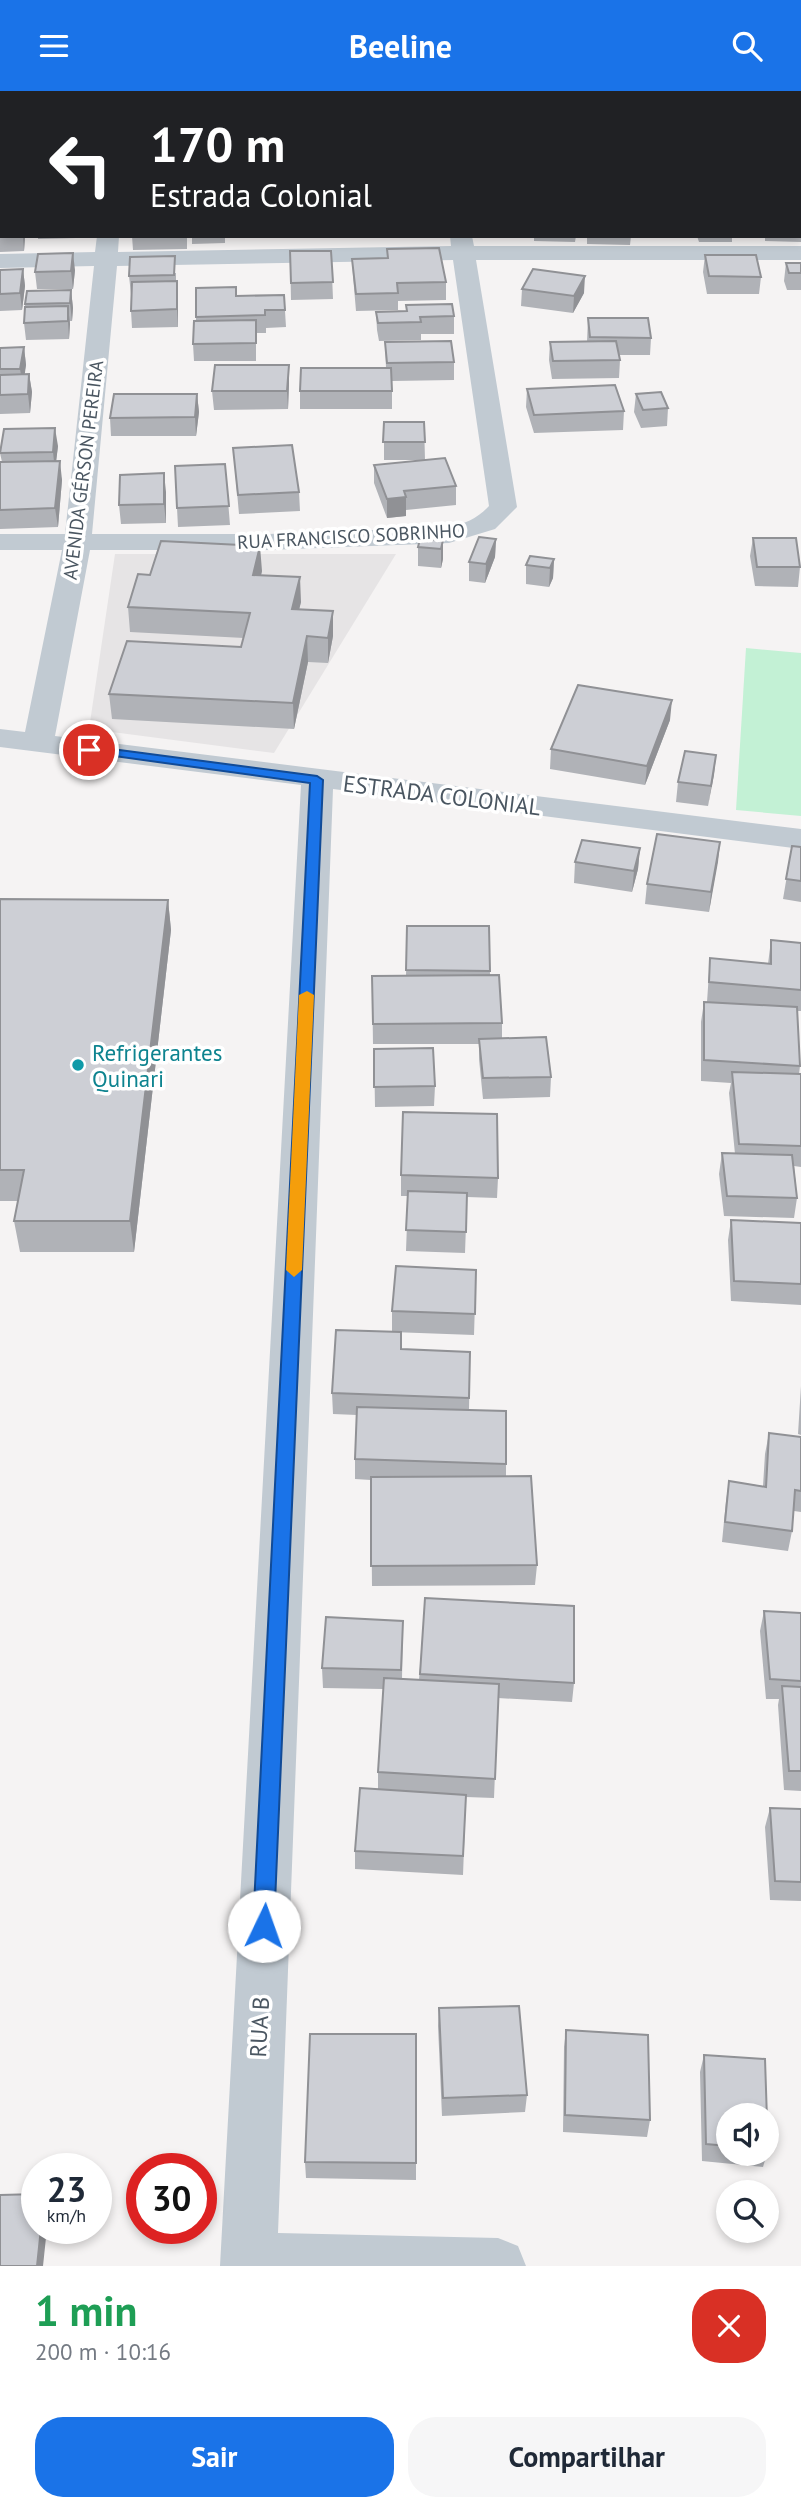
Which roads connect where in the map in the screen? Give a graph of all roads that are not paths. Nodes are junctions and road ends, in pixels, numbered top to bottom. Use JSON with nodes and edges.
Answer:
{"nodes":[{"id":1,"x":463,"y":244,"type":"edge"},
{"id":2,"x":107,"y":247,"type":"edge"},
{"id":3,"x":801,"y":253,"type":"edge"},
{"id":4,"x":0,"y":261,"type":"edge"},
{"id":5,"x":78,"y":541,"type":"junction"},
{"id":6,"x":0,"y":542,"type":"edge"},
{"id":7,"x":0,"y":738,"type":"edge"},
{"id":8,"x":38,"y":743,"type":"junction"},
{"id":9,"x":317,"y":780,"type":"junction"},
{"id":10,"x":801,"y":839,"type":"edge"},
{"id":11,"x":248,"y":2264,"type":"edge"},
{"id":12,"x":498,"y":2266,"type":"edge"}],
"edges":[{"from":1,"to":2,"type":"street"},
{"from":1,"to":3,"type":"street"},
{"from":1,"to":5,"type":"street","name":"RUA FRANCISCO SOBRINHO"},
{"from":2,"to":4,"type":"street"},
{"from":2,"to":5,"type":"street","name":"AVENIDA GÉRSON PEREIRA"},
{"from":5,"to":6,"type":"street","name":"RUA FRANCISCO SOBRINHO"},
{"from":5,"to":8,"type":"street","name":"AVENIDA GÉRSON PEREIRA"},
{"from":7,"to":8,"type":"street","name":"ESTRADA COLONIAL"},
{"from":8,"to":9,"type":"street","name":"ESTRADA COLONIAL"},
{"from":9,"to":10,"type":"street","name":"ESTRADA COLONIAL"},
{"from":9,"to":11,"type":"street","name":"RUA B"},
{"from":11,"to":12,"type":"street"}]}
